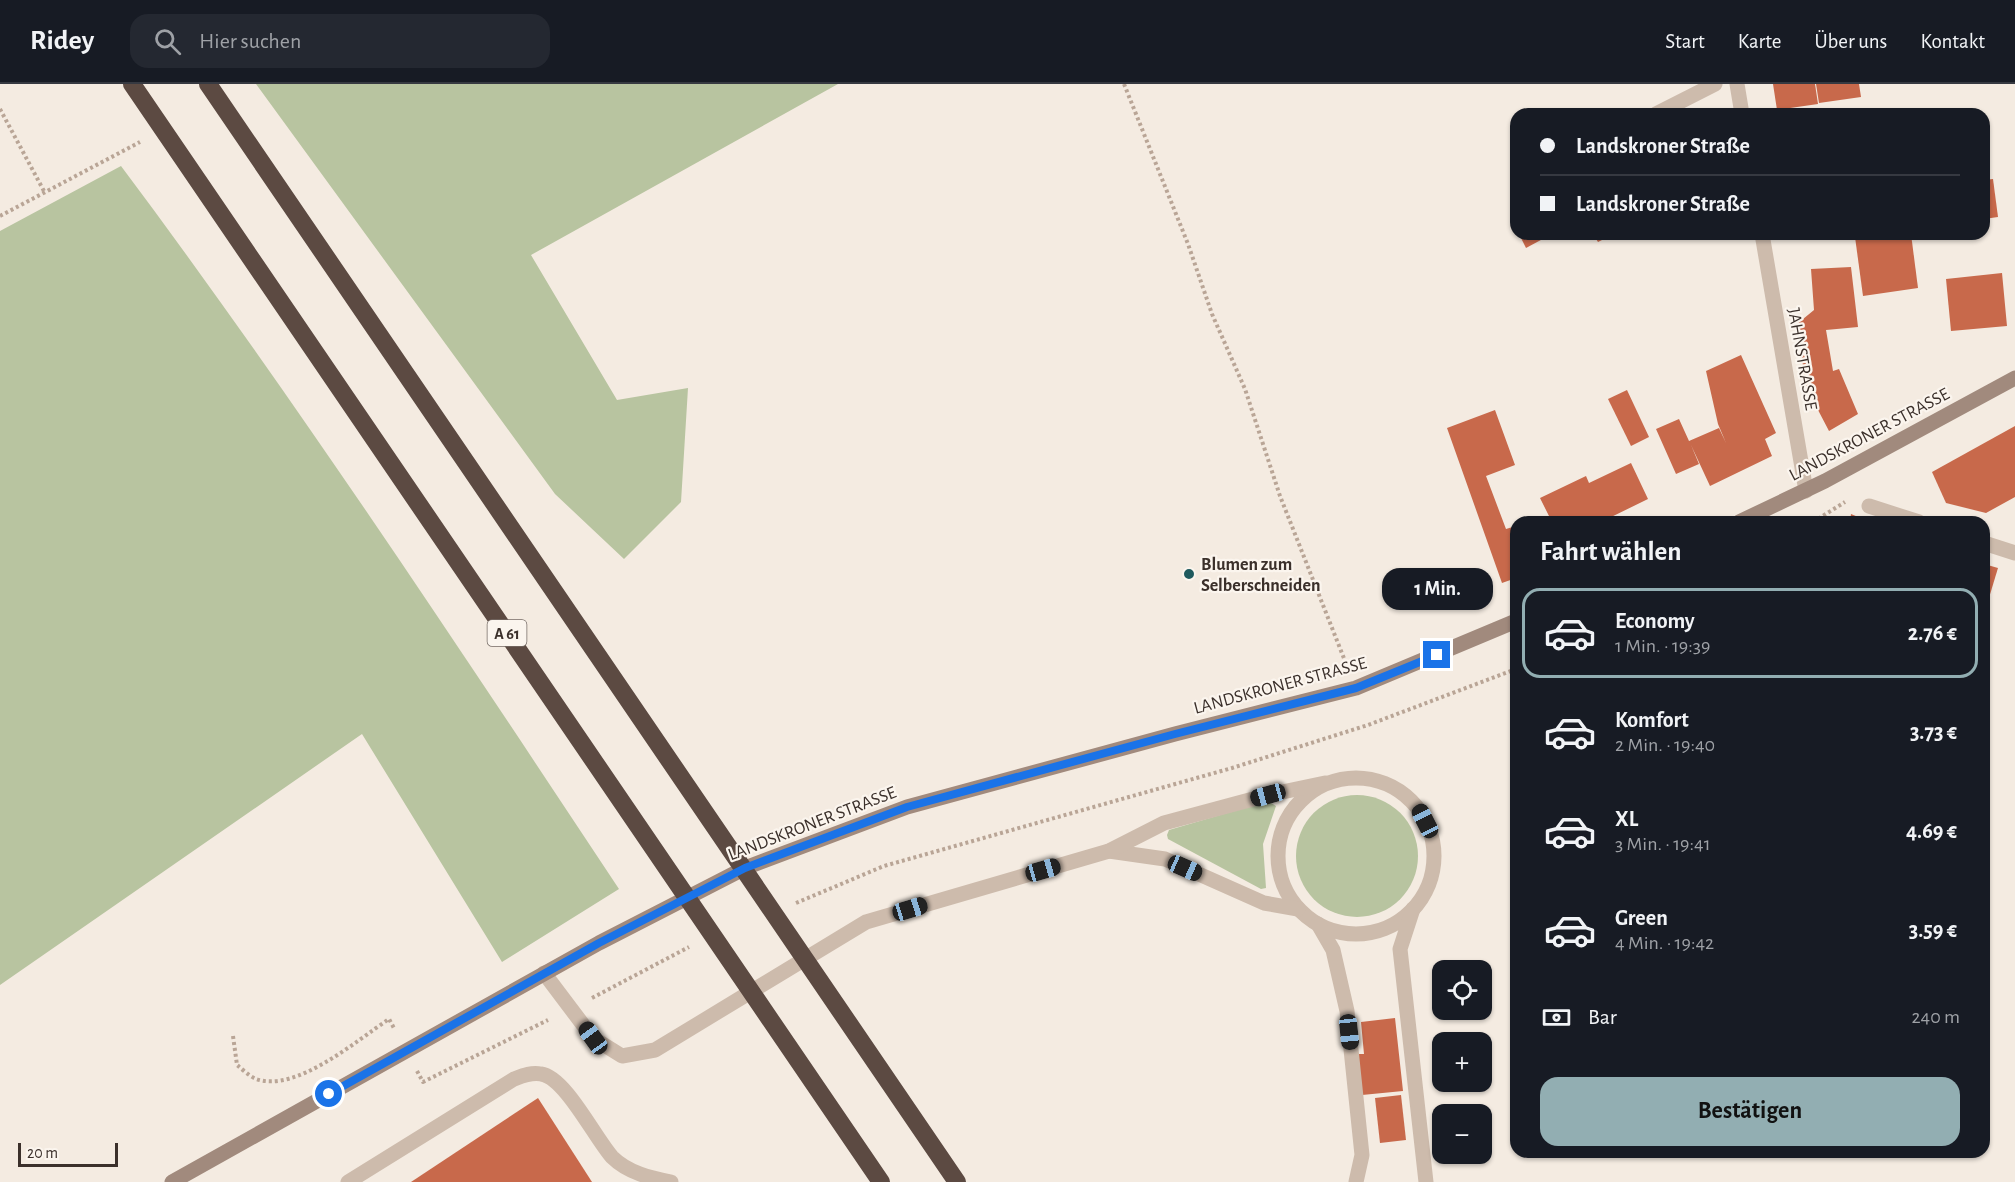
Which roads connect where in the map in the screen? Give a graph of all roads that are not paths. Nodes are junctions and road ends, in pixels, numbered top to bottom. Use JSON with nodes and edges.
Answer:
{"nodes":[{"id":1,"x":132,"y":84,"type":"edge"},
{"id":2,"x":208,"y":84,"type":"edge"},
{"id":3,"x":1715,"y":84,"type":"edge"},
{"id":4,"x":1737,"y":84,"type":"edge"},
{"id":5,"x":1668,"y":108,"type":"edge"},
{"id":6,"x":1741,"y":108,"type":"edge"},
{"id":7,"x":1763,"y":240,"type":"edge"},
{"id":8,"x":2015,"y":378,"type":"edge"},
{"id":9,"x":1806,"y":491,"type":"junction"},
{"id":10,"x":1869,"y":506,"type":"dead end"},
{"id":11,"x":1752,"y":516,"type":"edge"},
{"id":12,"x":1900,"y":516,"type":"edge"},
{"id":13,"x":1990,"y":545,"type":"edge"},
{"id":14,"x":2015,"y":553,"type":"edge"},
{"id":15,"x":1510,"y":624,"type":"edge"},
{"id":16,"x":1325,"y":783,"type":"junction"},
{"id":17,"x":1109,"y":850,"type":"junction"},
{"id":18,"x":1298,"y":909,"type":"junction"},
{"id":19,"x":1413,"y":909,"type":"junction"},
{"id":20,"x":1318,"y":924,"type":"junction"},
{"id":21,"x":544,"y":973,"type":"junction"},
{"id":22,"x":172,"y":1182,"type":"edge"},
{"id":23,"x":348,"y":1182,"type":"edge"},
{"id":24,"x":671,"y":1182,"type":"edge"},
{"id":25,"x":881,"y":1182,"type":"edge"},
{"id":26,"x":957,"y":1182,"type":"edge"},
{"id":27,"x":1356,"y":1182,"type":"edge"},
{"id":28,"x":1426,"y":1182,"type":"edge"}],
"edges":[{"from":1,"to":25,"type":"highway","number":"A 61"},
{"from":2,"to":26,"type":"highway"},
{"from":3,"to":5,"type":"street"},
{"from":4,"to":6,"type":"street"},
{"from":7,"to":9,"type":"street","name":"JAHNSTRASSE"},
{"from":8,"to":9,"type":"main road","name":"LANDSKRONER STRASSE"},
{"from":9,"to":11,"type":"main road","name":"LANDSKRONER STRASSE"},
{"from":10,"to":12,"type":"street"},
{"from":13,"to":14,"type":"street"},
{"from":15,"to":21,"type":"main road","name":"LANDSKRONER STRASSE"},
{"from":16,"to":17,"type":"street"},
{"from":16,"to":18,"type":"street"},
{"from":16,"to":19,"type":"street"},
{"from":17,"to":18,"type":"street"},
{"from":17,"to":21,"type":"street"},
{"from":18,"to":20,"type":"street"},
{"from":19,"to":20,"type":"street"},
{"from":19,"to":28,"type":"street"},
{"from":20,"to":27,"type":"street"},
{"from":21,"to":22,"type":"main road","name":"LANDSKRONER STRASSE"},
{"from":23,"to":24,"type":"street"}]}
